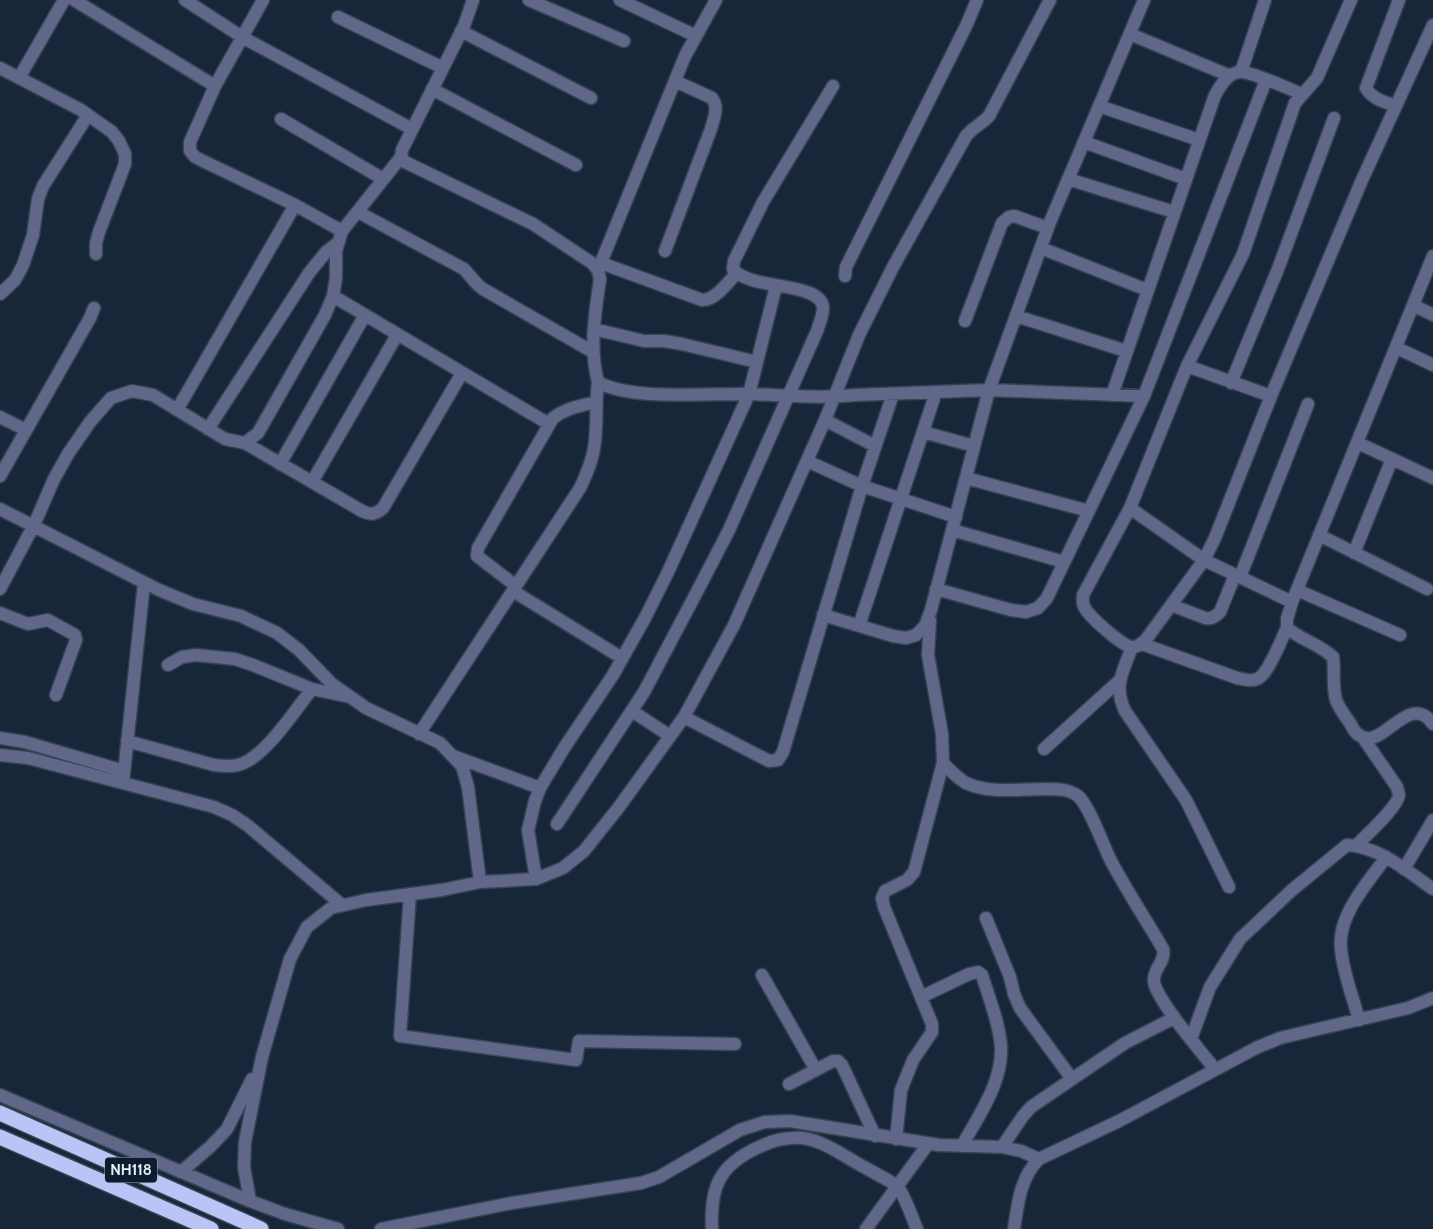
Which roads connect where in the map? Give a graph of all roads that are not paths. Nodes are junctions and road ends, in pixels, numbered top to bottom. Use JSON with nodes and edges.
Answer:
{"nodes":[{"id":1,"x":64,"y":0,"type":"edge"},
{"id":2,"x":74,"y":0,"type":"edge"},
{"id":3,"x":185,"y":0,"type":"edge"},
{"id":4,"x":263,"y":0,"type":"edge"},
{"id":5,"x":473,"y":0,"type":"edge"},
{"id":6,"x":529,"y":0,"type":"edge"},
{"id":7,"x":620,"y":0,"type":"edge"},
{"id":8,"x":716,"y":0,"type":"edge"},
{"id":9,"x":977,"y":0,"type":"edge"},
{"id":10,"x":1050,"y":0,"type":"edge"},
{"id":11,"x":1144,"y":0,"type":"edge"},
{"id":12,"x":1265,"y":0,"type":"edge"},
{"id":13,"x":1351,"y":0,"type":"edge"},
{"id":14,"x":1399,"y":0,"type":"edge"},
{"id":15,"x":338,"y":17,"type":"dead end"},
{"id":16,"x":1433,"y":25,"type":"edge"},
{"id":17,"x":461,"y":31,"type":"junction"},
{"id":18,"x":1130,"y":34,"type":"junction"},
{"id":19,"x":696,"y":36,"type":"junction"},
{"id":20,"x":242,"y":37,"type":"junction"},
{"id":21,"x":624,"y":41,"type":"dead end"},
{"id":22,"x":0,"y":68,"type":"edge"},
{"id":23,"x":443,"y":68,"type":"junction"},
{"id":24,"x":1235,"y":74,"type":"junction"},
{"id":25,"x":19,"y":78,"type":"junction"},
{"id":26,"x":1266,"y":80,"type":"junction"},
{"id":27,"x":675,"y":81,"type":"junction"},
{"id":28,"x":215,"y":86,"type":"junction"},
{"id":29,"x":833,"y":86,"type":"dead end"},
{"id":30,"x":432,"y":89,"type":"junction"},
{"id":31,"x":1302,"y":94,"type":"junction"},
{"id":32,"x":591,"y":98,"type":"dead end"},
{"id":33,"x":1099,"y":106,"type":"junction"},
{"id":34,"x":1396,"y":106,"type":"junction"},
{"id":35,"x":88,"y":115,"type":"junction"},
{"id":36,"x":1334,"y":118,"type":"dead end"},
{"id":37,"x":281,"y":120,"type":"dead end"},
{"id":38,"x":412,"y":129,"type":"junction"},
{"id":39,"x":1199,"y":140,"type":"junction"},
{"id":40,"x":1084,"y":142,"type":"junction"},
{"id":41,"x":401,"y":157,"type":"junction"},
{"id":42,"x":576,"y":164,"type":"dead end"},
{"id":43,"x":384,"y":179,"type":"junction"},
{"id":44,"x":1068,"y":179,"type":"junction"},
{"id":45,"x":1186,"y":179,"type":"junction"},
{"id":46,"x":295,"y":205,"type":"junction"},
{"id":47,"x":358,"y":212,"type":"junction"},
{"id":48,"x":1174,"y":212,"type":"junction"},
{"id":49,"x":1048,"y":228,"type":"junction"},
{"id":50,"x":341,"y":237,"type":"junction"},
{"id":51,"x":1041,"y":248,"type":"junction"},
{"id":52,"x":665,"y":251,"type":"dead end"},
{"id":53,"x":96,"y":254,"type":"dead end"},
{"id":54,"x":1432,"y":258,"type":"edge"},
{"id":55,"x":599,"y":266,"type":"junction"},
{"id":56,"x":736,"y":273,"type":"junction"},
{"id":57,"x":845,"y":276,"type":"dead end"},
{"id":58,"x":776,"y":286,"type":"junction"},
{"id":59,"x":1147,"y":290,"type":"junction"},
{"id":60,"x":0,"y":294,"type":"edge"},
{"id":61,"x":333,"y":296,"type":"junction"},
{"id":62,"x":1413,"y":306,"type":"junction"},
{"id":63,"x":94,"y":308,"type":"dead end"},
{"id":64,"x":365,"y":315,"type":"junction"},
{"id":65,"x":1433,"y":315,"type":"edge"},
{"id":66,"x":1016,"y":316,"type":"junction"},
{"id":67,"x":965,"y":322,"type":"dead end"},
{"id":68,"x":594,"y":329,"type":"junction"},
{"id":69,"x":397,"y":335,"type":"junction"},
{"id":70,"x":1397,"y":348,"type":"junction"},
{"id":71,"x":1126,"y":351,"type":"junction"},
{"id":72,"x":593,"y":352,"type":"junction"},
{"id":73,"x":757,"y":362,"type":"junction"},
{"id":74,"x":1433,"y":365,"type":"edge"},
{"id":75,"x":1187,"y":366,"type":"junction"},
{"id":76,"x":462,"y":372,"type":"junction"},
{"id":77,"x":598,"y":382,"type":"junction"},
{"id":78,"x":1231,"y":383,"type":"junction"},
{"id":79,"x":989,"y":390,"type":"junction"},
{"id":80,"x":936,"y":392,"type":"junction"},
{"id":81,"x":748,"y":394,"type":"junction"},
{"id":82,"x":893,"y":394,"type":"junction"},
{"id":83,"x":1112,"y":395,"type":"junction"},
{"id":84,"x":789,"y":396,"type":"junction"},
{"id":85,"x":1144,"y":396,"type":"junction"},
{"id":86,"x":1271,"y":396,"type":"junction"},
{"id":87,"x":835,"y":397,"type":"junction"},
{"id":88,"x":596,"y":402,"type":"junction"},
{"id":89,"x":1308,"y":404,"type":"dead end"},
{"id":90,"x":177,"y":410,"type":"junction"},
{"id":91,"x":0,"y":416,"type":"edge"},
{"id":92,"x":825,"y":420,"type":"junction"},
{"id":93,"x":549,"y":424,"type":"junction"},
{"id":94,"x":208,"y":429,"type":"junction"},
{"id":95,"x":26,"y":430,"type":"junction"},
{"id":96,"x":923,"y":432,"type":"junction"},
{"id":97,"x":244,"y":443,"type":"junction"},
{"id":98,"x":1358,"y":443,"type":"junction"},
{"id":99,"x":876,"y":446,"type":"junction"},
{"id":100,"x":974,"y":446,"type":"junction"},
{"id":101,"x":1392,"y":459,"type":"junction"},
{"id":102,"x":807,"y":461,"type":"junction"},
{"id":103,"x":280,"y":464,"type":"junction"},
{"id":104,"x":0,"y":476,"type":"edge"},
{"id":105,"x":966,"y":478,"type":"junction"},
{"id":106,"x":1433,"y":478,"type":"edge"},
{"id":107,"x":312,"y":482,"type":"junction"},
{"id":108,"x":862,"y":486,"type":"junction"},
{"id":109,"x":901,"y":499,"type":"junction"},
{"id":110,"x":1130,"y":508,"type":"junction"},
{"id":111,"x":0,"y":509,"type":"edge"},
{"id":112,"x":1089,"y":511,"type":"junction"},
{"id":113,"x":956,"y":517,"type":"junction"},
{"id":114,"x":34,"y":526,"type":"junction"},
{"id":115,"x":952,"y":530,"type":"junction"},
{"id":116,"x":1319,"y":535,"type":"junction"},
{"id":117,"x":1354,"y":553,"type":"junction"},
{"id":118,"x":1204,"y":560,"type":"junction"},
{"id":119,"x":1064,"y":562,"type":"junction"},
{"id":120,"x":1238,"y":576,"type":"junction"},
{"id":121,"x":144,"y":583,"type":"junction"},
{"id":122,"x":515,"y":588,"type":"junction"},
{"id":123,"x":0,"y":589,"type":"edge"},
{"id":124,"x":936,"y":589,"type":"junction"},
{"id":125,"x":1427,"y":589,"type":"dead end"},
{"id":126,"x":1295,"y":596,"type":"junction"},
{"id":127,"x":1171,"y":606,"type":"junction"},
{"id":128,"x":931,"y":610,"type":"junction"},
{"id":129,"x":0,"y":613,"type":"edge"},
{"id":130,"x":823,"y":616,"type":"junction"},
{"id":131,"x":859,"y":626,"type":"junction"},
{"id":132,"x":1287,"y":628,"type":"junction"},
{"id":133,"x":1400,"y":636,"type":"dead end"},
{"id":134,"x":1137,"y":645,"type":"junction"},
{"id":135,"x":622,"y":658,"type":"junction"},
{"id":136,"x":168,"y":664,"type":"dead end"},
{"id":137,"x":1120,"y":680,"type":"junction"},
{"id":138,"x":312,"y":689,"type":"junction"},
{"id":139,"x":56,"y":695,"type":"dead end"},
{"id":140,"x":350,"y":697,"type":"junction"},
{"id":141,"x":632,"y":711,"type":"junction"},
{"id":142,"x":684,"y":716,"type":"junction"},
{"id":143,"x":1433,"y":724,"type":"edge"},
{"id":144,"x":420,"y":734,"type":"junction"},
{"id":145,"x":670,"y":736,"type":"junction"},
{"id":146,"x":0,"y":738,"type":"edge"},
{"id":147,"x":1364,"y":738,"type":"junction"},
{"id":148,"x":127,"y":741,"type":"junction"},
{"id":149,"x":1044,"y":749,"type":"dead end"},
{"id":150,"x":451,"y":755,"type":"junction"},
{"id":151,"x":0,"y":756,"type":"edge"},
{"id":152,"x":943,"y":763,"type":"junction"},
{"id":153,"x":124,"y":777,"type":"junction"},
{"id":154,"x":540,"y":788,"type":"junction"},
{"id":155,"x":1433,"y":820,"type":"edge"},
{"id":156,"x":557,"y":824,"type":"dead end"},
{"id":157,"x":1356,"y":846,"type":"junction"},
{"id":158,"x":1386,"y":858,"type":"junction"},
{"id":159,"x":1404,"y":869,"type":"junction"},
{"id":160,"x":536,"y":879,"type":"junction"},
{"id":161,"x":480,"y":882,"type":"junction"},
{"id":162,"x":1229,"y":887,"type":"dead end"},
{"id":163,"x":1433,"y":889,"type":"edge"},
{"id":164,"x":410,"y":894,"type":"junction"},
{"id":165,"x":342,"y":905,"type":"junction"},
{"id":166,"x":986,"y":918,"type":"dead end"},
{"id":167,"x":762,"y":975,"type":"dead end"},
{"id":168,"x":921,"y":996,"type":"junction"},
{"id":169,"x":1433,"y":998,"type":"edge"},
{"id":170,"x":1174,"y":1018,"type":"junction"},
{"id":171,"x":1359,"y":1020,"type":"junction"},
{"id":172,"x":1190,"y":1039,"type":"junction"},
{"id":173,"x":735,"y":1044,"type":"dead end"},
{"id":174,"x":262,"y":1057,"type":"junction"},
{"id":175,"x":1215,"y":1069,"type":"junction"},
{"id":176,"x":816,"y":1070,"type":"junction"},
{"id":177,"x":1072,"y":1079,"type":"junction"},
{"id":178,"x":789,"y":1084,"type":"dead end"},
{"id":179,"x":0,"y":1095,"type":"edge"},
{"id":180,"x":0,"y":1113,"type":"edge"},
{"id":181,"x":875,"y":1136,"type":"junction"},
{"id":182,"x":0,"y":1138,"type":"edge"},
{"id":183,"x":896,"y":1139,"type":"junction"},
{"id":184,"x":928,"y":1144,"type":"junction"},
{"id":185,"x":962,"y":1146,"type":"junction"},
{"id":186,"x":1002,"y":1147,"type":"junction"},
{"id":187,"x":1039,"y":1159,"type":"junction"},
{"id":188,"x":181,"y":1172,"type":"junction"},
{"id":189,"x":897,"y":1186,"type":"junction"},
{"id":190,"x":250,"y":1201,"type":"junction"},
{"id":191,"x":442,"y":1223,"type":"edge"},
{"id":192,"x":211,"y":1229,"type":"edge"},
{"id":193,"x":262,"y":1229,"type":"edge"},
{"id":194,"x":338,"y":1229,"type":"edge"},
{"id":195,"x":381,"y":1229,"type":"edge"},
{"id":196,"x":712,"y":1229,"type":"edge"},
{"id":197,"x":866,"y":1229,"type":"edge"},
{"id":198,"x":917,"y":1229,"type":"edge"},
{"id":199,"x":1014,"y":1229,"type":"edge"}],
"edges":[{"from":1,"to":25,"type":"street"},
{"from":2,"to":28,"type":"street"},
{"from":3,"to":20,"type":"street"},
{"from":4,"to":20,"type":"street"},
{"from":5,"to":17,"type":"street"},
{"from":6,"to":21,"type":"street"},
{"from":7,"to":19,"type":"street"},
{"from":8,"to":19,"type":"street"},
{"from":9,"to":57,"type":"street"},
{"from":10,"to":87,"type":"street"},
{"from":11,"to":18,"type":"street"},
{"from":12,"to":24,"type":"street"},
{"from":13,"to":31,"type":"street"},
{"from":14,"to":34,"type":"street"},
{"from":15,"to":23,"type":"street"},
{"from":16,"to":34,"type":"street"},
{"from":17,"to":23,"type":"street"},
{"from":17,"to":32,"type":"street"},
{"from":18,"to":24,"type":"street"},
{"from":18,"to":33,"type":"street"},
{"from":19,"to":27,"type":"street"},
{"from":20,"to":28,"type":"street"},
{"from":20,"to":38,"type":"street"},
{"from":22,"to":25,"type":"street"},
{"from":23,"to":30,"type":"street"},
{"from":24,"to":26,"type":"street"},
{"from":24,"to":39,"type":"street"},
{"from":25,"to":35,"type":"street"},
{"from":26,"to":31,"type":"street"},
{"from":26,"to":85,"type":"street"},
{"from":27,"to":52,"type":"street"},
{"from":27,"to":55,"type":"street"},
{"from":28,"to":46,"type":"street"},
{"from":29,"to":56,"type":"street"},
{"from":30,"to":38,"type":"street"},
{"from":30,"to":42,"type":"street"},
{"from":31,"to":75,"type":"street"},
{"from":33,"to":39,"type":"street"},
{"from":33,"to":40,"type":"street"},
{"from":34,"to":86,"type":"street"},
{"from":35,"to":53,"type":"street"},
{"from":35,"to":60,"type":"street"},
{"from":36,"to":78,"type":"street"},
{"from":37,"to":43,"type":"street"},
{"from":38,"to":41,"type":"street"},
{"from":39,"to":45,"type":"street"},
{"from":40,"to":44,"type":"street"},
{"from":40,"to":45,"type":"street"},
{"from":41,"to":43,"type":"street"},
{"from":41,"to":55,"type":"street"},
{"from":43,"to":47,"type":"street"},
{"from":44,"to":48,"type":"street"},
{"from":44,"to":49,"type":"street"},
{"from":45,"to":48,"type":"street"},
{"from":46,"to":50,"type":"street"},
{"from":46,"to":90,"type":"street"},
{"from":47,"to":50,"type":"street"},
{"from":47,"to":72,"type":"street"},
{"from":48,"to":59,"type":"street"},
{"from":49,"to":51,"type":"street"},
{"from":49,"to":67,"type":"street"},
{"from":50,"to":61,"type":"street"},
{"from":50,"to":94,"type":"street"},
{"from":51,"to":59,"type":"street"},
{"from":51,"to":66,"type":"street"},
{"from":54,"to":62,"type":"street"},
{"from":55,"to":56,"type":"street"},
{"from":55,"to":68,"type":"street"},
{"from":56,"to":58,"type":"street"},
{"from":58,"to":73,"type":"street"},
{"from":58,"to":84,"type":"street"},
{"from":59,"to":71,"type":"street"},
{"from":61,"to":64,"type":"street"},
{"from":61,"to":97,"type":"street"},
{"from":62,"to":65,"type":"street"},
{"from":62,"to":70,"type":"street"},
{"from":63,"to":95,"type":"street"},
{"from":64,"to":69,"type":"street"},
{"from":64,"to":103,"type":"street"},
{"from":66,"to":71,"type":"street"},
{"from":66,"to":79,"type":"street"},
{"from":68,"to":72,"type":"street"},
{"from":68,"to":73,"type":"street"},
{"from":69,"to":76,"type":"street"},
{"from":69,"to":107,"type":"street"},
{"from":70,"to":74,"type":"street"},
{"from":70,"to":98,"type":"street"},
{"from":71,"to":83,"type":"street"},
{"from":72,"to":77,"type":"street"},
{"from":73,"to":81,"type":"street"},
{"from":75,"to":78,"type":"street"},
{"from":75,"to":110,"type":"street"},
{"from":76,"to":93,"type":"street"},
{"from":76,"to":107,"type":"street"},
{"from":77,"to":81,"type":"street"},
{"from":77,"to":88,"type":"street"},
{"from":78,"to":86,"type":"street"},
{"from":79,"to":80,"type":"street"},
{"from":79,"to":83,"type":"street"},
{"from":79,"to":100,"type":"street"},
{"from":80,"to":82,"type":"street"},
{"from":80,"to":96,"type":"street"},
{"from":81,"to":84,"type":"street"},
{"from":81,"to":135,"type":"street"},
{"from":82,"to":87,"type":"street"},
{"from":82,"to":99,"type":"street"},
{"from":83,"to":85,"type":"street"},
{"from":84,"to":87,"type":"street"},
{"from":84,"to":141,"type":"street"},
{"from":85,"to":112,"type":"street"},
{"from":86,"to":118,"type":"street"},
{"from":87,"to":92,"type":"street"},
{"from":88,"to":93,"type":"street"},
{"from":88,"to":122,"type":"street"},
{"from":89,"to":120,"type":"street"},
{"from":90,"to":94,"type":"street"},
{"from":90,"to":114,"type":"street"},
{"from":91,"to":95,"type":"street"},
{"from":92,"to":99,"type":"street"},
{"from":92,"to":102,"type":"street"},
{"from":93,"to":122,"type":"street"},
{"from":94,"to":97,"type":"street"},
{"from":95,"to":104,"type":"street"},
{"from":96,"to":100,"type":"street"},
{"from":96,"to":109,"type":"street"},
{"from":97,"to":103,"type":"street"},
{"from":98,"to":101,"type":"street"},
{"from":98,"to":116,"type":"street"},
{"from":99,"to":108,"type":"street"},
{"from":100,"to":105,"type":"street"},
{"from":101,"to":106,"type":"street"},
{"from":101,"to":117,"type":"street"},
{"from":102,"to":108,"type":"street"},
{"from":102,"to":142,"type":"street"},
{"from":103,"to":107,"type":"street"},
{"from":105,"to":112,"type":"street"},
{"from":105,"to":113,"type":"street"},
{"from":108,"to":109,"type":"street"},
{"from":108,"to":130,"type":"street"},
{"from":109,"to":113,"type":"street"},
{"from":109,"to":131,"type":"street"},
{"from":110,"to":118,"type":"street"},
{"from":110,"to":134,"type":"street"},
{"from":111,"to":114,"type":"street"},
{"from":112,"to":119,"type":"street"},
{"from":113,"to":115,"type":"street"},
{"from":114,"to":121,"type":"street"},
{"from":114,"to":123,"type":"street"},
{"from":115,"to":119,"type":"street"},
{"from":115,"to":124,"type":"street"},
{"from":116,"to":117,"type":"street"},
{"from":116,"to":126,"type":"street"},
{"from":117,"to":125,"type":"street"},
{"from":118,"to":120,"type":"street"},
{"from":118,"to":127,"type":"street"},
{"from":119,"to":124,"type":"street"},
{"from":120,"to":126,"type":"street"},
{"from":120,"to":127,"type":"street"},
{"from":121,"to":140,"type":"street"},
{"from":121,"to":148,"type":"street"},
{"from":122,"to":135,"type":"street"},
{"from":122,"to":144,"type":"street"},
{"from":124,"to":128,"type":"street"},
{"from":126,"to":132,"type":"street"},
{"from":126,"to":133,"type":"street"},
{"from":127,"to":134,"type":"street"},
{"from":128,"to":131,"type":"street"},
{"from":128,"to":152,"type":"street"},
{"from":129,"to":139,"type":"street"},
{"from":130,"to":131,"type":"street"},
{"from":130,"to":142,"type":"street"},
{"from":132,"to":134,"type":"street"},
{"from":132,"to":147,"type":"street"},
{"from":134,"to":137,"type":"street"},
{"from":135,"to":154,"type":"street"},
{"from":136,"to":138,"type":"street"},
{"from":137,"to":149,"type":"street"},
{"from":137,"to":162,"type":"street"},
{"from":138,"to":140,"type":"street"},
{"from":138,"to":148,"type":"street"},
{"from":140,"to":144,"type":"street"},
{"from":141,"to":145,"type":"street"},
{"from":141,"to":156,"type":"street"},
{"from":142,"to":145,"type":"street"},
{"from":143,"to":147,"type":"street"},
{"from":144,"to":150,"type":"street"},
{"from":145,"to":160,"type":"street"},
{"from":146,"to":153,"type":"street"},
{"from":147,"to":157,"type":"street"},
{"from":148,"to":153,"type":"street"},
{"from":150,"to":154,"type":"street"},
{"from":150,"to":161,"type":"street"},
{"from":151,"to":153,"type":"street"},
{"from":152,"to":168,"type":"street"},
{"from":152,"to":170,"type":"street"},
{"from":153,"to":165,"type":"street"},
{"from":154,"to":160,"type":"street"},
{"from":155,"to":159,"type":"street"},
{"from":157,"to":158,"type":"street"},
{"from":157,"to":172,"type":"street"},
{"from":158,"to":159,"type":"street"},
{"from":158,"to":171,"type":"street"},
{"from":159,"to":163,"type":"street"},
{"from":160,"to":161,"type":"street"},
{"from":161,"to":164,"type":"street"},
{"from":164,"to":165,"type":"street"},
{"from":164,"to":173,"type":"street"},
{"from":165,"to":174,"type":"street"},
{"from":166,"to":177,"type":"street"},
{"from":167,"to":176,"type":"street"},
{"from":168,"to":183,"type":"street"},
{"from":168,"to":185,"type":"street"},
{"from":169,"to":171,"type":"street"},
{"from":170,"to":172,"type":"street"},
{"from":170,"to":177,"type":"street"},
{"from":171,"to":175,"type":"street"},
{"from":172,"to":175,"type":"street"},
{"from":174,"to":188,"type":"street"},
{"from":174,"to":190,"type":"street"},
{"from":175,"to":187,"type":"street"},
{"from":176,"to":178,"type":"street"},
{"from":176,"to":181,"type":"street"},
{"from":177,"to":186,"type":"street"},
{"from":179,"to":188,"type":"street"},
{"from":180,"to":193,"type":"highway","number":"NH118"},
{"from":181,"to":183,"type":"street"},
{"from":181,"to":191,"type":"street"},
{"from":182,"to":192,"type":"highway","number":"NH118"},
{"from":183,"to":184,"type":"street"},
{"from":184,"to":185,"type":"street"},
{"from":184,"to":189,"type":"street"},
{"from":185,"to":186,"type":"street"},
{"from":186,"to":187,"type":"street"},
{"from":187,"to":199,"type":"street"},
{"from":188,"to":190,"type":"street"},
{"from":189,"to":196,"type":"street"},
{"from":189,"to":197,"type":"street"},
{"from":189,"to":198,"type":"street"},
{"from":190,"to":194,"type":"street"},
{"from":191,"to":195,"type":"street"}]}
